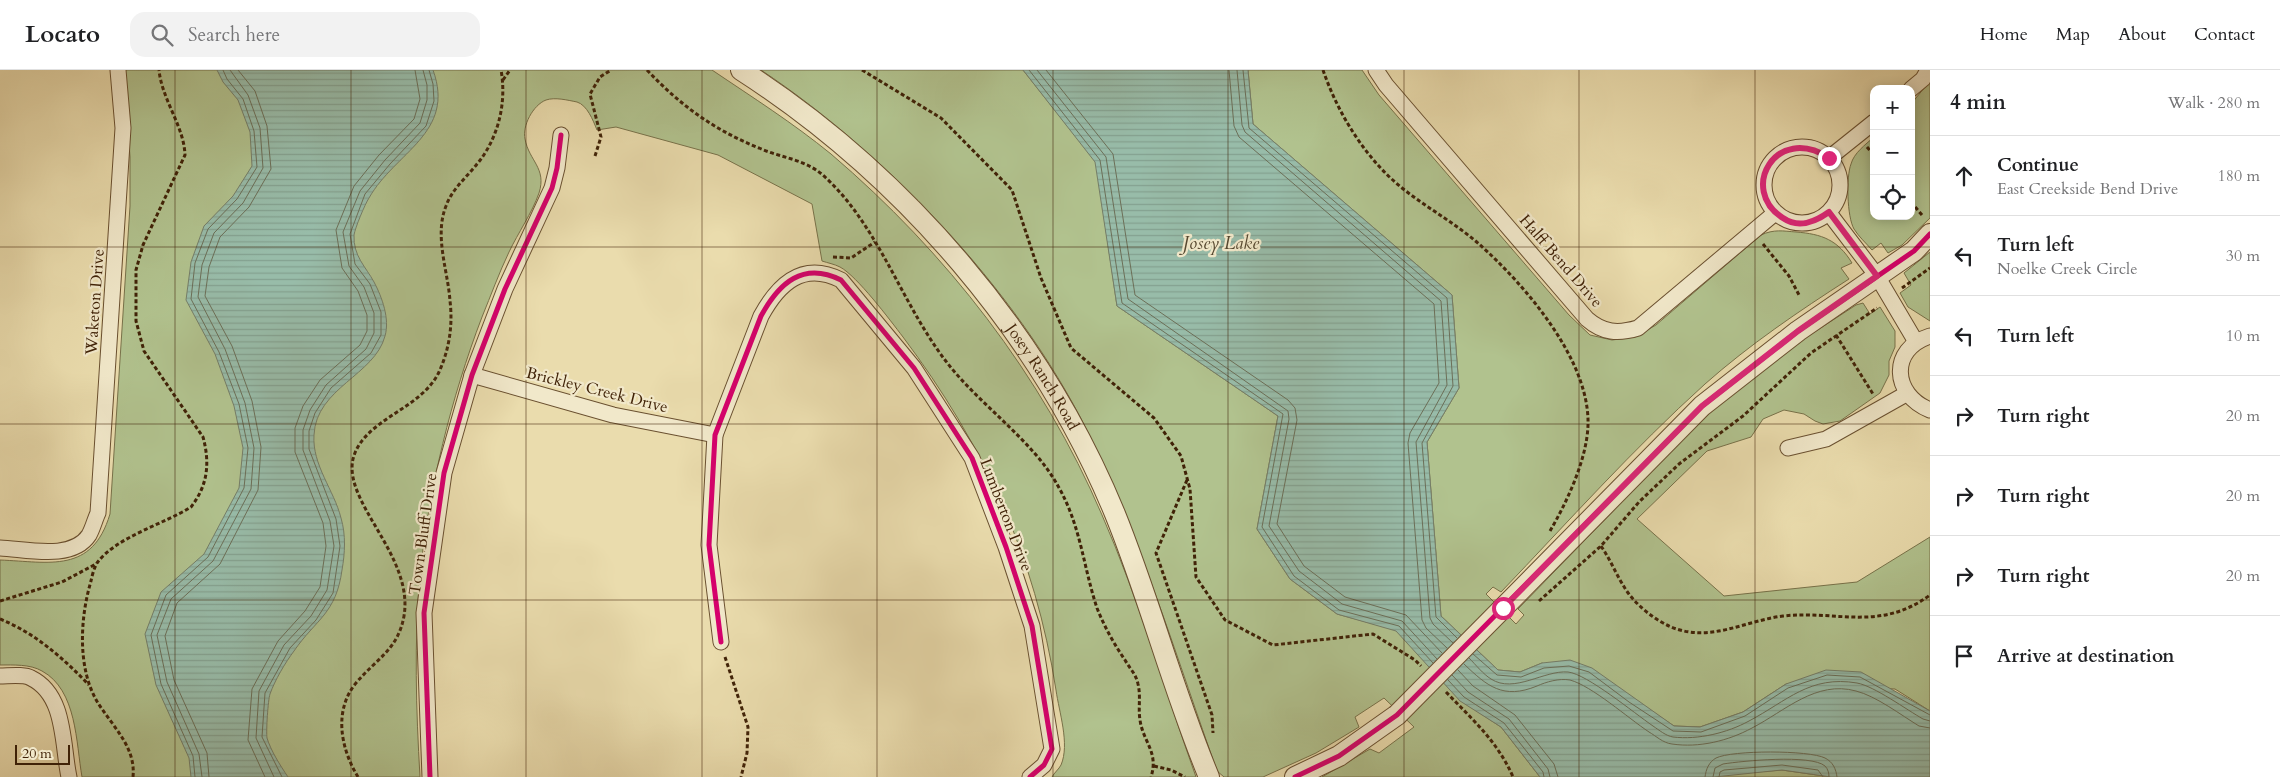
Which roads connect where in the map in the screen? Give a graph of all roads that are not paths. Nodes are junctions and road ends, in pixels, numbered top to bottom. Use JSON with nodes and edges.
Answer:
{"nodes":[{"id":1,"x":118,"y":70,"type":"edge"},
{"id":2,"x":741,"y":70,"type":"edge"},
{"id":3,"x":1376,"y":70,"type":"edge"},
{"id":4,"x":1928,"y":70,"type":"edge"},
{"id":5,"x":1915,"y":86,"type":"edge"},
{"id":6,"x":1870,"y":125,"type":"edge"},
{"id":7,"x":561,"y":135,"type":"dead end"},
{"id":8,"x":1829,"y":158,"type":"junction"},
{"id":9,"x":1829,"y":212,"type":"junction"},
{"id":10,"x":1775,"y":213,"type":"junction"},
{"id":11,"x":1930,"y":234,"type":"edge"},
{"id":12,"x":1877,"y":276,"type":"junction"},
{"id":13,"x":1923,"y":339,"type":"edge"},
{"id":14,"x":472,"y":375,"type":"junction"},
{"id":15,"x":1906,"y":394,"type":"junction"},
{"id":16,"x":1930,"y":410,"type":"edge"},
{"id":17,"x":715,"y":435,"type":"junction"},
{"id":18,"x":1788,"y":448,"type":"dead end"},
{"id":19,"x":0,"y":548,"type":"edge"},
{"id":20,"x":721,"y":642,"type":"road end"},
{"id":21,"x":0,"y":676,"type":"edge"},
{"id":22,"x":69,"y":777,"type":"edge"},
{"id":23,"x":430,"y":777,"type":"edge"},
{"id":24,"x":1030,"y":777,"type":"edge"},
{"id":25,"x":1210,"y":777,"type":"edge"},
{"id":26,"x":1295,"y":777,"type":"edge"}],
"edges":[{"from":1,"to":19,"type":"street","name":"Waketon Drive"},
{"from":2,"to":25,"type":"street","name":"Josey Ranch Road"},
{"from":3,"to":10,"type":"street","name":"Halff Bend Drive"},
{"from":4,"to":5,"type":"street"},
{"from":6,"to":8,"type":"street"},
{"from":7,"to":14,"type":"street","name":"Town Bluff Drive"},
{"from":8,"to":9,"type":"street"},
{"from":8,"to":10,"type":"street"},
{"from":9,"to":10,"type":"street"},
{"from":9,"to":12,"type":"street"},
{"from":11,"to":12,"type":"street"},
{"from":12,"to":13,"type":"street"},
{"from":12,"to":26,"type":"street","bridge":true},
{"from":13,"to":15,"type":"street"},
{"from":14,"to":17,"type":"street","name":"Brickley Creek Drive"},
{"from":14,"to":23,"type":"street","name":"Town Bluff Drive"},
{"from":15,"to":16,"type":"street"},
{"from":15,"to":18,"type":"street"},
{"from":17,"to":20,"type":"street","name":"Lumberton Drive"},
{"from":17,"to":24,"type":"street","name":"Lumberton Drive"},
{"from":21,"to":22,"type":"street"}]}
